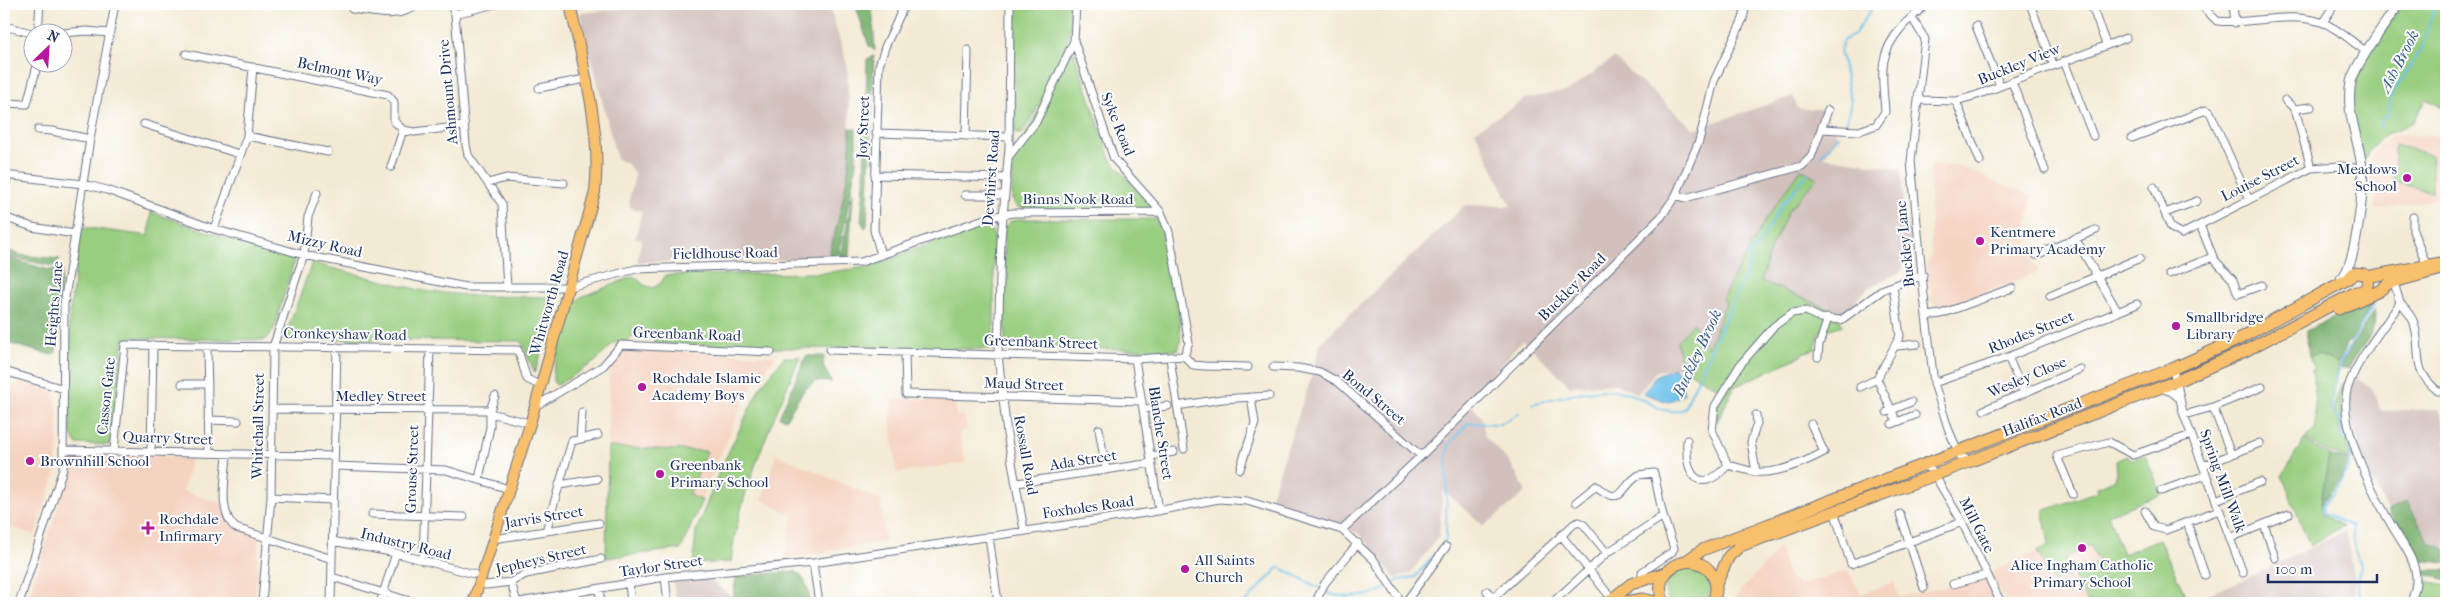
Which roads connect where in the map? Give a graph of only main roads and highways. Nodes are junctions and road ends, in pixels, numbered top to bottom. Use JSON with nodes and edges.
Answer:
{"nodes":[{"id":1,"x":570,"y":4,"type":"edge"},
{"id":2,"x":2446,"y":262,"type":"edge"},
{"id":3,"x":2446,"y":268,"type":"edge"},
{"id":4,"x":2357,"y":276,"type":"junction"},
{"id":5,"x":2391,"y":279,"type":"junction"},
{"id":6,"x":2288,"y":328,"type":"junction"},
{"id":7,"x":1686,"y":561,"type":"junction"},
{"id":8,"x":1665,"y":573,"type":"junction"},
{"id":9,"x":1716,"y":584,"type":"junction"},
{"id":10,"x":1612,"y":602,"type":"edge"},
{"id":11,"x":473,"y":603,"type":"edge"},
{"id":12,"x":1660,"y":603,"type":"edge"},
{"id":13,"x":1664,"y":603,"type":"edge"},
{"id":14,"x":1712,"y":603,"type":"edge"}],
"edges":[{"from":1,"to":11,"type":"main road","name":"Whitworth Road"},
{"from":2,"to":5,"type":"highway","name":"Halifax Road"},
{"from":3,"to":5,"type":"highway","name":"Halifax Road"},
{"from":4,"to":5,"type":"highway","name":"Halifax Road"},
{"from":4,"to":6,"type":"highway"},
{"from":4,"to":7,"type":"highway","name":"Halifax Road"},
{"from":5,"to":6,"type":"highway","name":"Halifax Road"},
{"from":6,"to":9,"type":"highway","name":"Halifax Road"},
{"from":7,"to":8,"type":"highway","name":"Halifax Road"},
{"from":7,"to":9,"type":"highway"},
{"from":8,"to":10,"type":"highway"},
{"from":8,"to":13,"type":"highway"},
{"from":9,"to":14,"type":"highway","name":"Halifax Road"},
{"from":10,"to":12,"type":"highway"}]}
